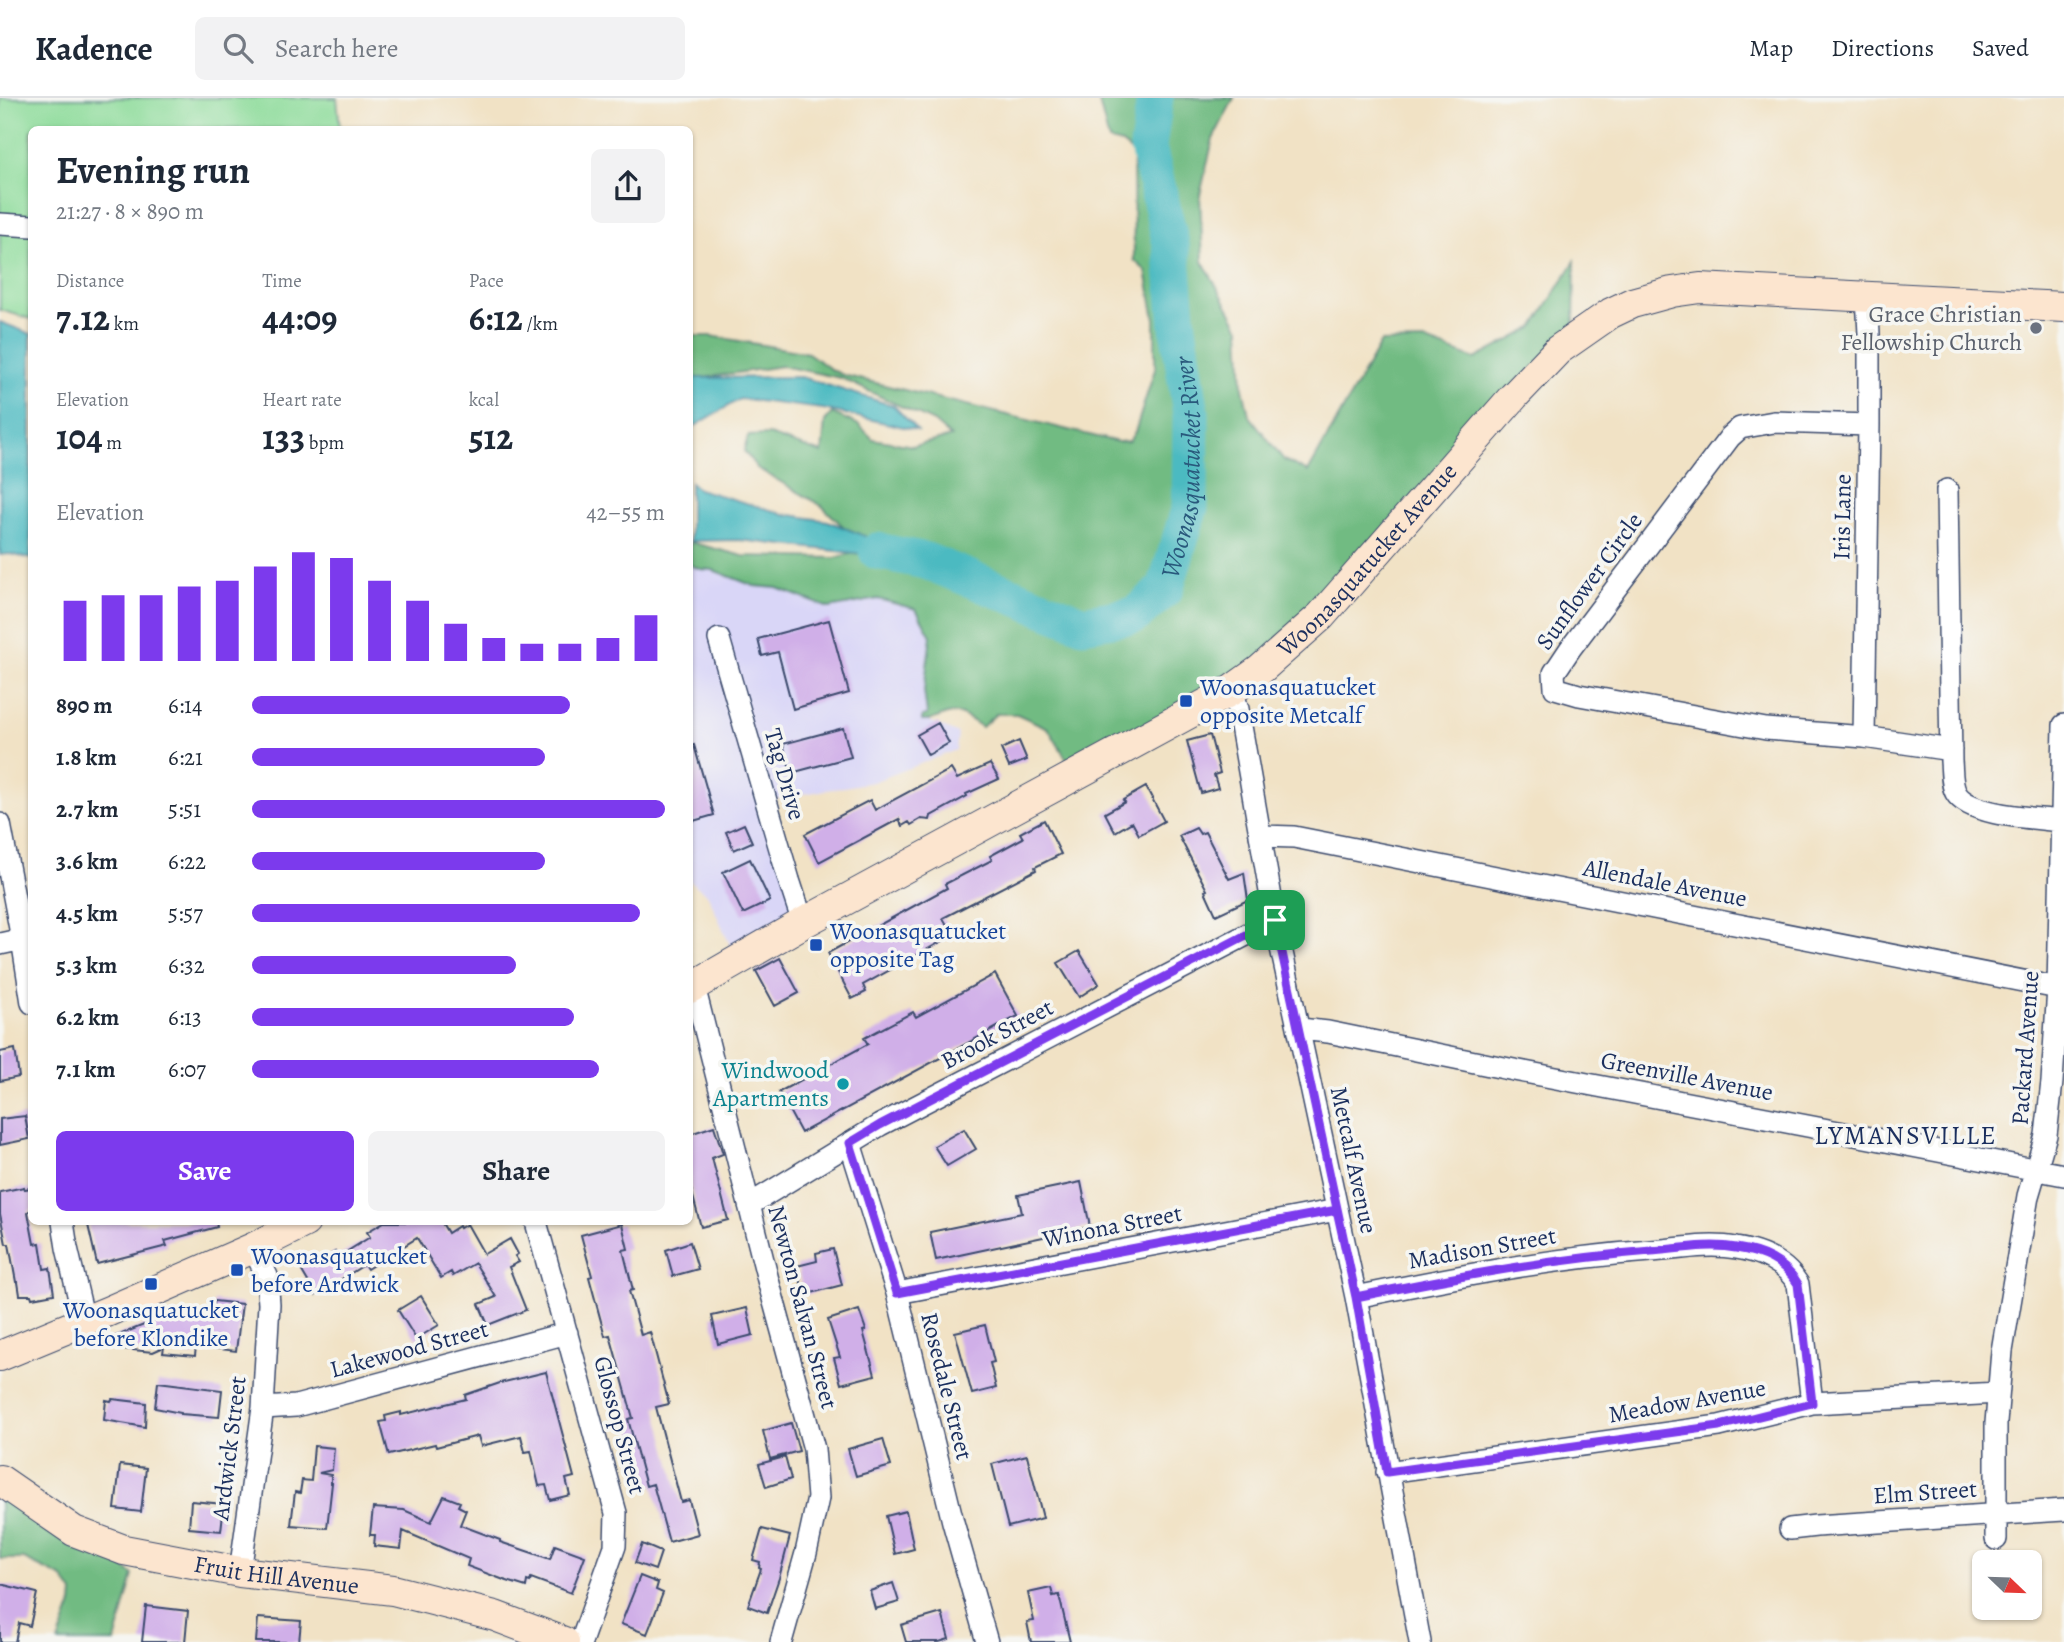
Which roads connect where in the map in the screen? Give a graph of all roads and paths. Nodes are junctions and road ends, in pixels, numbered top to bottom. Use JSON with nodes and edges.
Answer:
{"nodes":[{"id":1,"x":0,"y":224,"type":"edge"},
{"id":2,"x":28,"y":226,"type":"edge"},
{"id":3,"x":1867,"y":296,"type":"junction"},
{"id":4,"x":2064,"y":307,"type":"edge"},
{"id":5,"x":1869,"y":425,"type":"junction"},
{"id":6,"x":1947,"y":490,"type":"dead end"},
{"id":7,"x":719,"y":639,"type":"dead end"},
{"id":8,"x":1232,"y":690,"type":"junction"},
{"id":9,"x":2064,"y":724,"type":"edge"},
{"id":10,"x":1864,"y":737,"type":"junction"},
{"id":11,"x":1951,"y":750,"type":"junction"},
{"id":12,"x":2061,"y":821,"type":"junction"},
{"id":13,"x":0,"y":824,"type":"edge"},
{"id":14,"x":1260,"y":836,"type":"junction"},
{"id":15,"x":1275,"y":920,"type":"junction"},
{"id":16,"x":803,"y":923,"type":"junction"},
{"id":17,"x":27,"y":938,"type":"edge"},
{"id":18,"x":0,"y":944,"type":"edge"},
{"id":19,"x":693,"y":986,"type":"edge"},
{"id":20,"x":2058,"y":988,"type":"junction"},
{"id":21,"x":693,"y":991,"type":"edge"},
{"id":22,"x":1300,"y":1029,"type":"junction"},
{"id":23,"x":850,"y":1143,"type":"junction"},
{"id":24,"x":2035,"y":1170,"type":"junction"},
{"id":25,"x":2064,"y":1175,"type":"edge"},
{"id":26,"x":750,"y":1205,"type":"junction"},
{"id":27,"x":1337,"y":1210,"type":"junction"},
{"id":28,"x":63,"y":1225,"type":"edge"},
{"id":29,"x":297,"y":1225,"type":"edge"},
{"id":30,"x":537,"y":1225,"type":"edge"},
{"id":31,"x":253,"y":1248,"type":"junction"},
{"id":32,"x":897,"y":1293,"type":"junction"},
{"id":33,"x":1356,"y":1297,"type":"junction"},
{"id":34,"x":84,"y":1320,"type":"junction"},
{"id":35,"x":567,"y":1334,"type":"junction"},
{"id":36,"x":0,"y":1356,"type":"edge"},
{"id":37,"x":1997,"y":1393,"type":"junction"},
{"id":38,"x":1812,"y":1403,"type":"junction"},
{"id":39,"x":263,"y":1408,"type":"junction"},
{"id":40,"x":1387,"y":1472,"type":"junction"},
{"id":41,"x":0,"y":1480,"type":"edge"},
{"id":42,"x":2064,"y":1510,"type":"edge"},
{"id":43,"x":1997,"y":1514,"type":"junction"},
{"id":44,"x":1790,"y":1529,"type":"dead end"},
{"id":45,"x":1996,"y":1539,"type":"dead end"},
{"id":46,"x":240,"y":1572,"type":"junction"},
{"id":47,"x":564,"y":1642,"type":"edge"},
{"id":48,"x":582,"y":1642,"type":"edge"},
{"id":49,"x":781,"y":1642,"type":"edge"},
{"id":50,"x":987,"y":1642,"type":"edge"},
{"id":51,"x":1420,"y":1642,"type":"edge"}],
"edges":[{"from":1,"to":2,"type":"street"},
{"from":3,"to":4,"type":"street","name":"Woonasquatucket Avenue"},
{"from":3,"to":5,"type":"street","name":"Iris Lane"},
{"from":3,"to":8,"type":"street","name":"Woonasquatucket Avenue"},
{"from":5,"to":10,"type":"street","name":"Iris Lane"},
{"from":5,"to":10,"type":"street","name":"Sunflower Circle"},
{"from":6,"to":11,"type":"street"},
{"from":7,"to":16,"type":"street","name":"Tag Drive"},
{"from":8,"to":14,"type":"street","name":"Metcalf Avenue"},
{"from":8,"to":16,"type":"street","name":"Woonasquatucket Avenue"},
{"from":9,"to":12,"type":"street","name":"Packard Avenue"},
{"from":10,"to":11,"type":"street","name":"Sunflower Circle"},
{"from":11,"to":12,"type":"street"},
{"from":12,"to":20,"type":"street","name":"Packard Avenue"},
{"from":13,"to":17,"type":"street"},
{"from":14,"to":15,"type":"street","name":"Metcalf Avenue"},
{"from":14,"to":20,"type":"street","name":"Allendale Avenue"},
{"from":15,"to":22,"type":"street","name":"Metcalf Avenue"},
{"from":15,"to":23,"type":"street","name":"Brook Street"},
{"from":16,"to":19,"type":"street","name":"Woonasquatucket Avenue"},
{"from":17,"to":18,"type":"street"},
{"from":20,"to":24,"type":"street","name":"Packard Avenue"},
{"from":21,"to":26,"type":"street","name":"Newton Salvan Street"},
{"from":22,"to":24,"type":"street","name":"Greenville Avenue"},
{"from":22,"to":27,"type":"street","name":"Metcalf Avenue"},
{"from":23,"to":26,"type":"street","name":"Brook Street"},
{"from":23,"to":32,"type":"street","name":"Rosedale Street"},
{"from":24,"to":25,"type":"street","name":"Greenville Avenue"},
{"from":24,"to":37,"type":"street","name":"Packard Avenue"},
{"from":26,"to":49,"type":"street","name":"Newton Salvan Street"},
{"from":27,"to":32,"type":"street","name":"Winona Street"},
{"from":27,"to":33,"type":"street","name":"Metcalf Avenue"},
{"from":28,"to":34,"type":"street"},
{"from":29,"to":31,"type":"street"},
{"from":30,"to":35,"type":"street","name":"Glossop Street"},
{"from":31,"to":34,"type":"street"},
{"from":31,"to":39,"type":"street","name":"Ardwick Street"},
{"from":32,"to":50,"type":"street","name":"Rosedale Street"},
{"from":33,"to":38,"type":"street","name":"Madison Street"},
{"from":33,"to":40,"type":"street","name":"Metcalf Avenue"},
{"from":34,"to":36,"type":"street"},
{"from":35,"to":39,"type":"street","name":"Lakewood Street"},
{"from":35,"to":48,"type":"street","name":"Glossop Street"},
{"from":37,"to":38,"type":"street","name":"Meadow Avenue"},
{"from":37,"to":43,"type":"street","name":"Packard Avenue"},
{"from":38,"to":40,"type":"street","name":"Meadow Avenue"},
{"from":39,"to":46,"type":"street","name":"Ardwick Street"},
{"from":40,"to":51,"type":"street","name":"Metcalf Avenue"},
{"from":41,"to":46,"type":"street","name":"Fruit Hill Avenue"},
{"from":42,"to":43,"type":"street","name":"Elm Street"},
{"from":43,"to":44,"type":"street","name":"Elm Street"},
{"from":43,"to":45,"type":"street","name":"Packard Avenue"},
{"from":46,"to":47,"type":"street","name":"Fruit Hill Avenue"}]}
